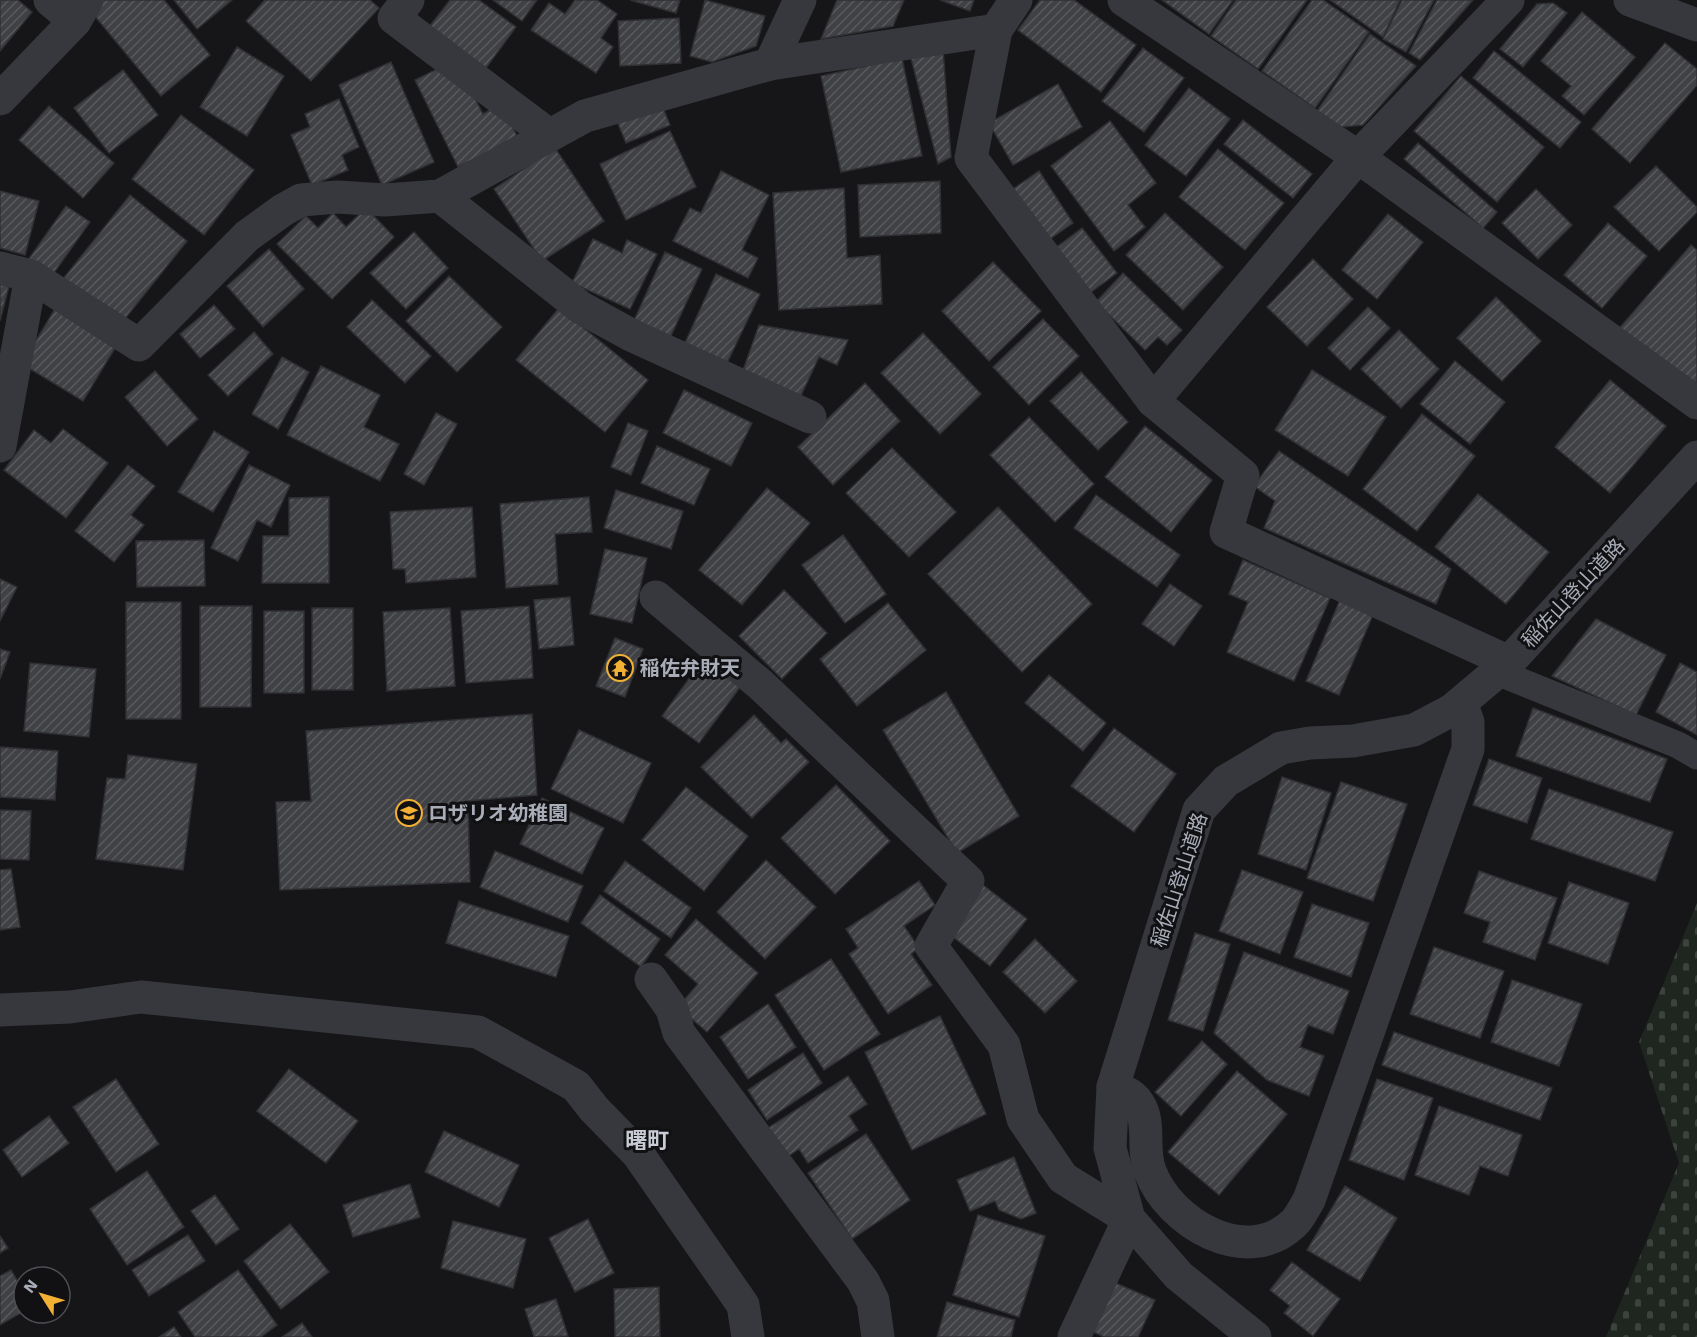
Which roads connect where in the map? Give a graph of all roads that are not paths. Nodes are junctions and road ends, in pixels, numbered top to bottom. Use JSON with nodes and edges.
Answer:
{"nodes":[{"id":1,"x":50,"y":0,"type":"edge"},
{"id":2,"x":408,"y":0,"type":"edge"},
{"id":3,"x":800,"y":0,"type":"edge"},
{"id":4,"x":1016,"y":0,"type":"edge"},
{"id":5,"x":1125,"y":0,"type":"edge"},
{"id":6,"x":1508,"y":0,"type":"edge"},
{"id":7,"x":1630,"y":0,"type":"edge"},
{"id":8,"x":81,"y":10,"type":"edge"},
{"id":9,"x":1697,"y":25,"type":"edge"},
{"id":10,"x":996,"y":30,"type":"junction"},
{"id":11,"x":770,"y":64,"type":"junction"},
{"id":12,"x":0,"y":99,"type":"edge"},
{"id":13,"x":549,"y":135,"type":"junction"},
{"id":14,"x":1358,"y":157,"type":"junction"},
{"id":15,"x":440,"y":196,"type":"junction"},
{"id":16,"x":15,"y":272,"type":"edge"},
{"id":17,"x":1153,"y":401,"type":"junction"},
{"id":18,"x":1697,"y":403,"type":"edge"},
{"id":19,"x":810,"y":417,"type":"dead end"},
{"id":20,"x":0,"y":447,"type":"edge"},
{"id":21,"x":1697,"y":457,"type":"edge"},
{"id":22,"x":656,"y":597,"type":"dead end"},
{"id":23,"x":1503,"y":667,"type":"junction"},
{"id":24,"x":1461,"y":703,"type":"junction"},
{"id":25,"x":1697,"y":756,"type":"edge"},
{"id":26,"x":651,"y":979,"type":"dead end"},
{"id":27,"x":0,"y":1011,"type":"edge"},
{"id":28,"x":1113,"y":1087,"type":"junction"},
{"id":29,"x":1129,"y":1220,"type":"junction"},
{"id":30,"x":748,"y":1337,"type":"edge"},
{"id":31,"x":878,"y":1337,"type":"edge"},
{"id":32,"x":1074,"y":1337,"type":"edge"},
{"id":33,"x":1255,"y":1337,"type":"edge"}],
"edges":[{"from":1,"to":8,"type":"street"},
{"from":2,"to":13,"type":"street"},
{"from":3,"to":11,"type":"street"},
{"from":4,"to":10,"type":"street"},
{"from":5,"to":14,"type":"street"},
{"from":6,"to":14,"type":"street"},
{"from":7,"to":9,"type":"street"},
{"from":8,"to":12,"type":"street"},
{"from":10,"to":11,"type":"street"},
{"from":10,"to":17,"type":"street"},
{"from":11,"to":13,"type":"street"},
{"from":13,"to":15,"type":"street"},
{"from":14,"to":17,"type":"street"},
{"from":14,"to":18,"type":"street"},
{"from":15,"to":16,"type":"street"},
{"from":15,"to":19,"type":"street"},
{"from":16,"to":20,"type":"street"},
{"from":17,"to":23,"type":"street"},
{"from":21,"to":23,"type":"street","name":"稲佐山登山道路"},
{"from":22,"to":29,"type":"street"},
{"from":23,"to":24,"type":"street","name":"稲佐山登山道路"},
{"from":23,"to":25,"type":"lane"},
{"from":24,"to":28,"type":"street","name":"稲佐山登山道路"},
{"from":24,"to":28,"type":"street"},
{"from":26,"to":31,"type":"street"},
{"from":27,"to":30,"type":"street"},
{"from":28,"to":29,"type":"street","name":"稲佐山登山道路"},
{"from":29,"to":32,"type":"street"},
{"from":29,"to":33,"type":"street","name":"稲佐山登山道路"}]}
